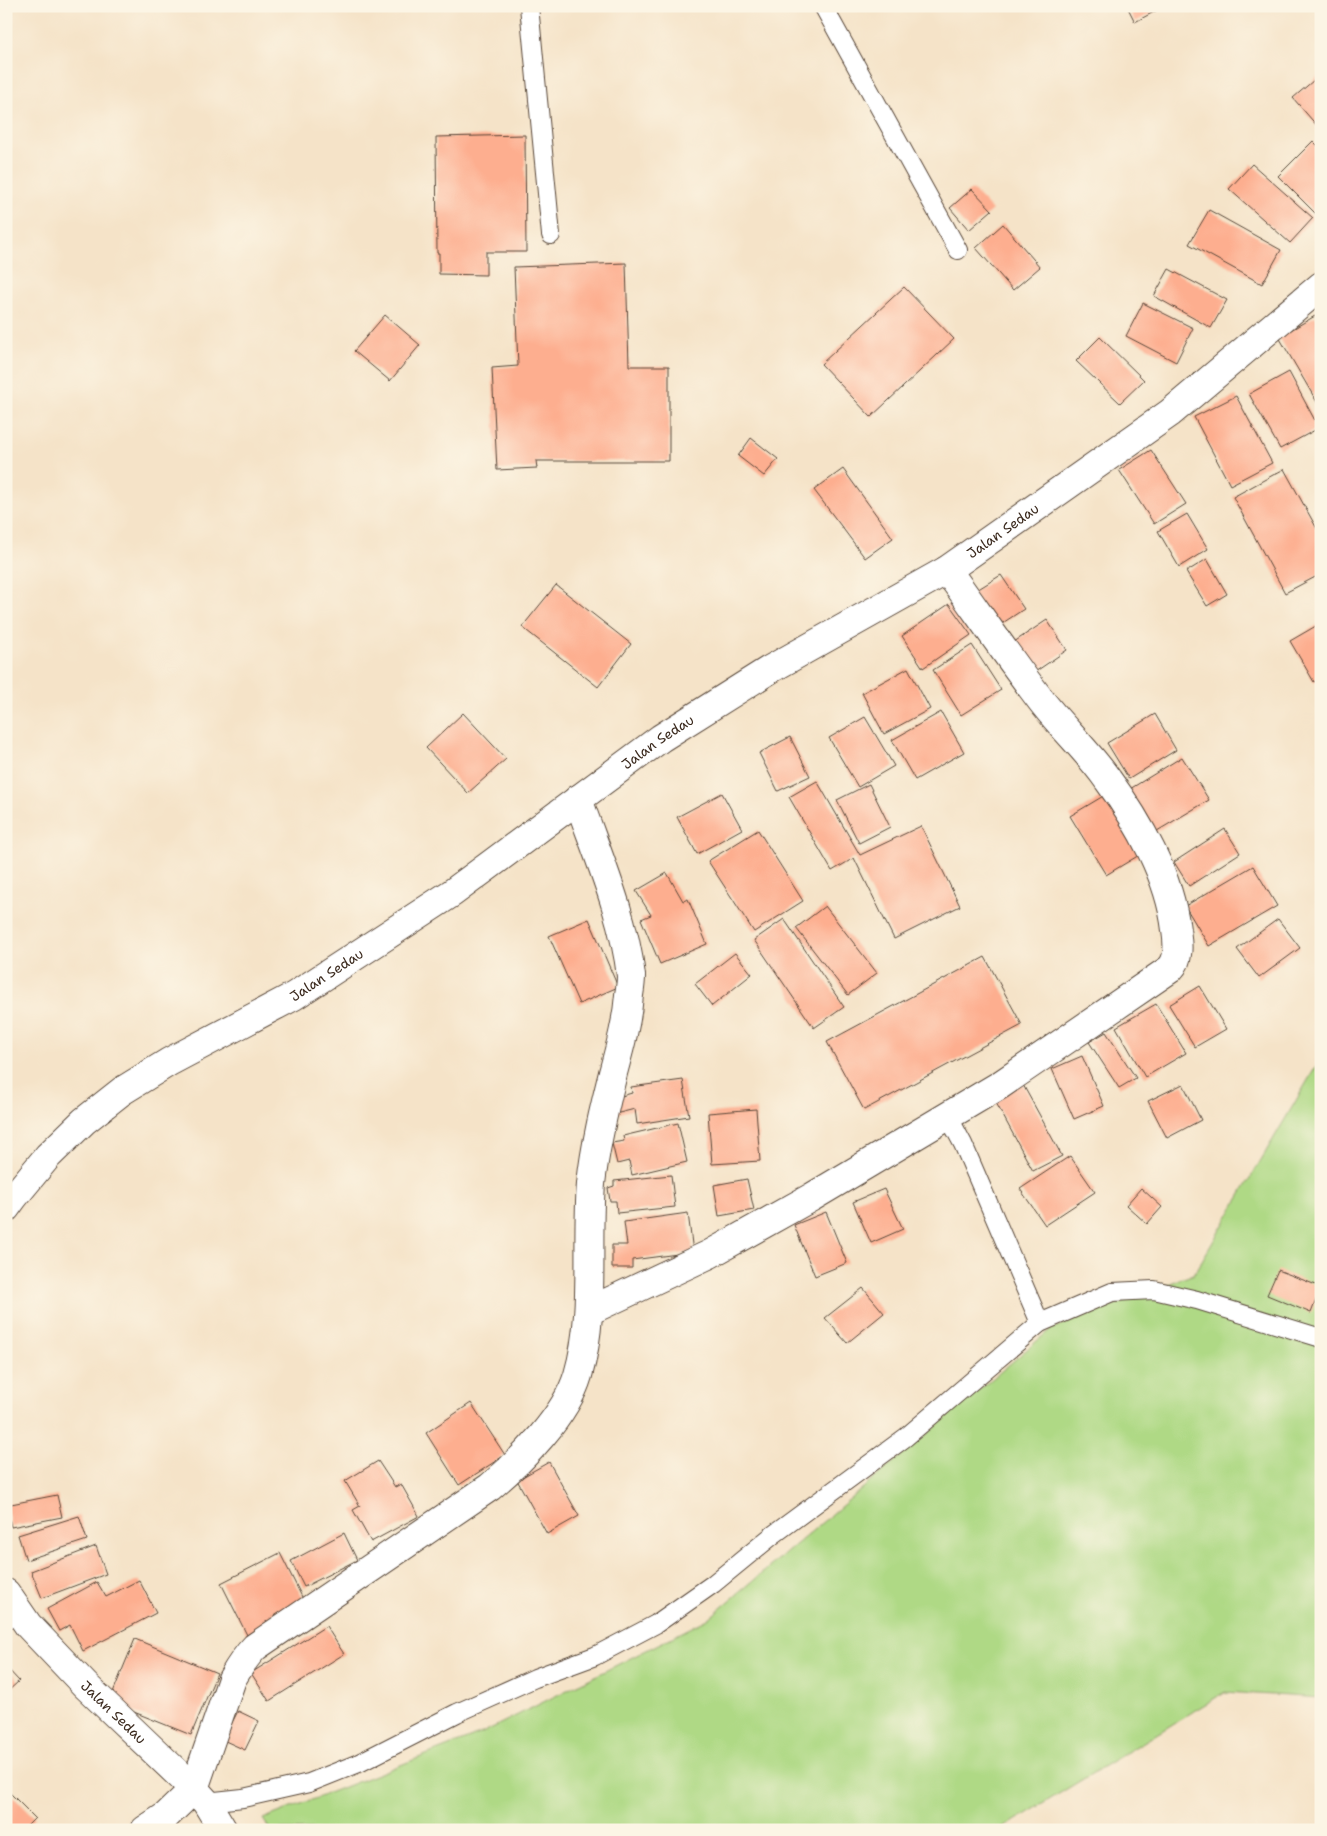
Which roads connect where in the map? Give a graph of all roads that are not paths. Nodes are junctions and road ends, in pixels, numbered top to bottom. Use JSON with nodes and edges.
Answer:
{"nodes":[{"id":1,"x":529,"y":6,"type":"edge"},
{"id":2,"x":823,"y":6,"type":"edge"},
{"id":3,"x":551,"y":235,"type":"dead end"},
{"id":4,"x":958,"y":250,"type":"dead end"},
{"id":5,"x":1321,"y":286,"type":"edge"},
{"id":6,"x":947,"y":570,"type":"junction"},
{"id":7,"x":578,"y":799,"type":"junction"},
{"id":8,"x":948,"y":1116,"type":"junction"},
{"id":9,"x":6,"y":1208,"type":"edge"},
{"id":10,"x":589,"y":1311,"type":"junction"},
{"id":11,"x":1040,"y":1323,"type":"junction"},
{"id":12,"x":1321,"y":1338,"type":"edge"},
{"id":13,"x":6,"y":1593,"type":"edge"},
{"id":14,"x":200,"y":1796,"type":"junction"},
{"id":15,"x":145,"y":1830,"type":"edge"},
{"id":16,"x":223,"y":1830,"type":"edge"}],
"edges":[{"from":1,"to":3,"type":"lane"},
{"from":2,"to":4,"type":"lane"},
{"from":5,"to":6,"type":"street","name":"Jalan Sedau"},
{"from":6,"to":7,"type":"street","name":"Jalan Sedau"},
{"from":6,"to":8,"type":"street"},
{"from":7,"to":9,"type":"street","name":"Jalan Sedau"},
{"from":7,"to":10,"type":"street"},
{"from":8,"to":10,"type":"street"},
{"from":8,"to":11,"type":"lane"},
{"from":10,"to":14,"type":"street"},
{"from":11,"to":12,"type":"lane"},
{"from":11,"to":14,"type":"lane"},
{"from":13,"to":14,"type":"street","name":"Jalan Sedau"},
{"from":14,"to":15,"type":"street"},
{"from":14,"to":16,"type":"street","name":"Jalan Sedau"}]}
